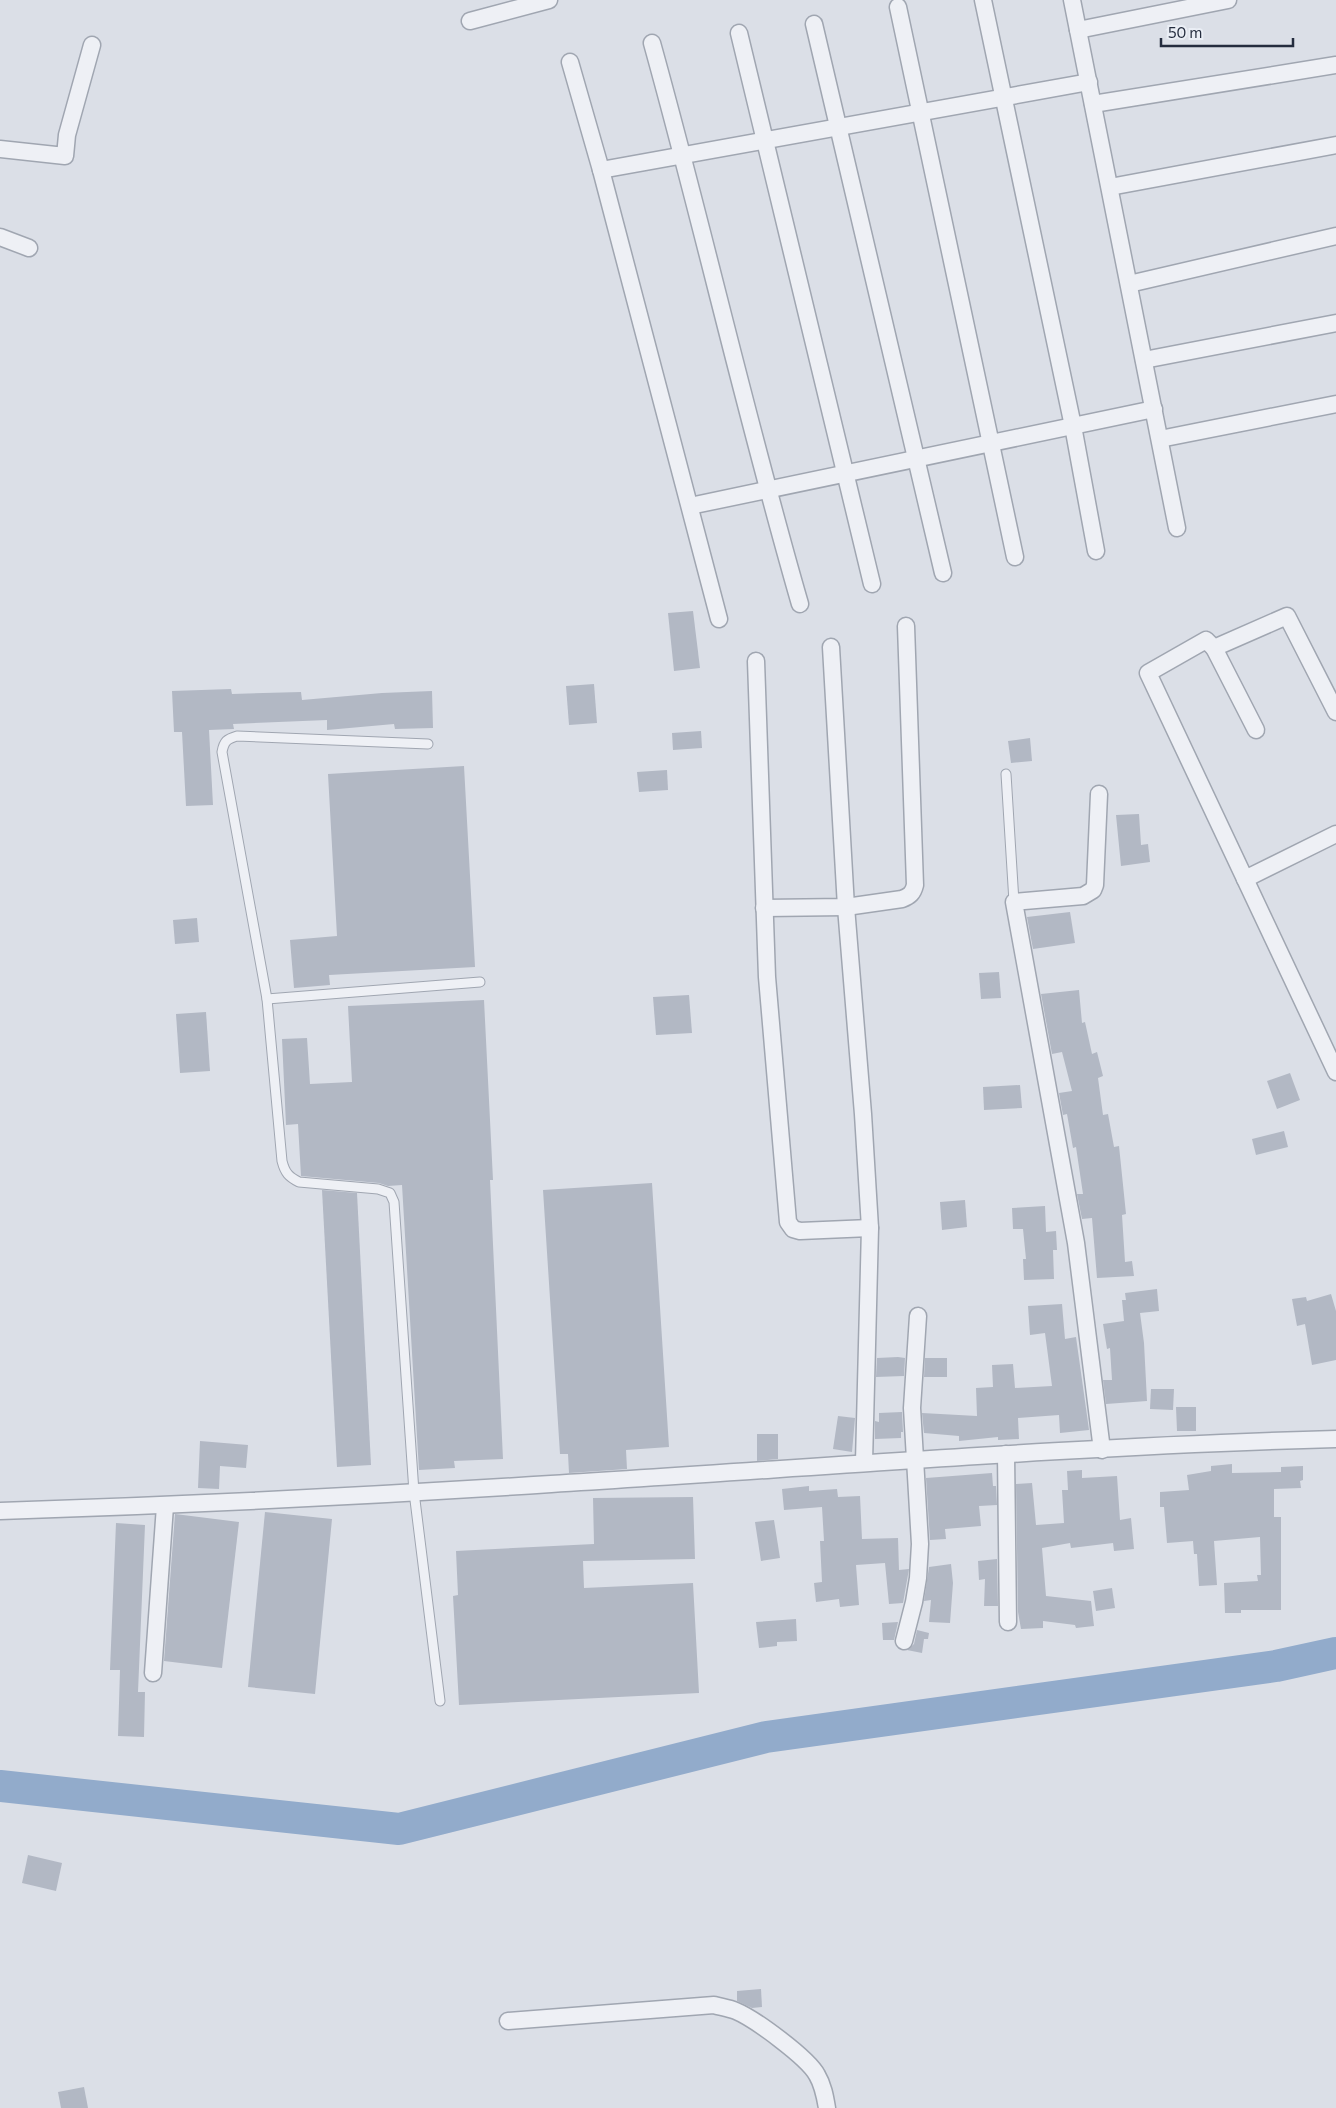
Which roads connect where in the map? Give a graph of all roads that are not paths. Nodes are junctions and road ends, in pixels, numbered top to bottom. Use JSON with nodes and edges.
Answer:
{"nodes":[{"id":1,"x":983,"y":0,"type":"edge"},
{"id":2,"x":1072,"y":0,"type":"edge"},
{"id":3,"x":1228,"y":0,"type":"edge"},
{"id":4,"x":541,"y":1,"type":"edge"},
{"id":5,"x":898,"y":7,"type":"dead end"},
{"id":6,"x":470,"y":21,"type":"dead end"},
{"id":7,"x":814,"y":24,"type":"dead end"},
{"id":8,"x":1078,"y":30,"type":"junction"},
{"id":9,"x":739,"y":33,"type":"dead end"},
{"id":10,"x":652,"y":43,"type":"dead end"},
{"id":11,"x":92,"y":45,"type":"dead end"},
{"id":12,"x":570,"y":62,"type":"dead end"},
{"id":13,"x":1336,"y":65,"type":"edge"},
{"id":14,"x":1089,"y":82,"type":"junction"},
{"id":15,"x":1004,"y":97,"type":"junction"},
{"id":16,"x":1093,"y":104,"type":"junction"},
{"id":17,"x":920,"y":112,"type":"junction"},
{"id":18,"x":838,"y":126,"type":"junction"},
{"id":19,"x":765,"y":140,"type":"junction"},
{"id":20,"x":1336,"y":145,"type":"edge"},
{"id":21,"x":0,"y":149,"type":"edge"},
{"id":22,"x":683,"y":154,"type":"junction"},
{"id":23,"x":601,"y":170,"type":"junction"},
{"id":24,"x":1110,"y":187,"type":"junction"},
{"id":25,"x":1336,"y":236,"type":"edge"},
{"id":26,"x":0,"y":238,"type":"edge"},
{"id":27,"x":29,"y":248,"type":"dead end"},
{"id":28,"x":1129,"y":284,"type":"junction"},
{"id":29,"x":1336,"y":323,"type":"edge"},
{"id":30,"x":1144,"y":360,"type":"junction"},
{"id":31,"x":1336,"y":404,"type":"edge"},
{"id":32,"x":1154,"y":409,"type":"junction"},
{"id":33,"x":1073,"y":426,"type":"junction"},
{"id":34,"x":1160,"y":439,"type":"junction"},
{"id":35,"x":991,"y":443,"type":"junction"},
{"id":36,"x":916,"y":459,"type":"junction"},
{"id":37,"x":846,"y":474,"type":"junction"},
{"id":38,"x":767,"y":491,"type":"junction"},
{"id":39,"x":690,"y":506,"type":"junction"},
{"id":40,"x":1178,"y":528,"type":"dead end"},
{"id":41,"x":1096,"y":551,"type":"dead end"},
{"id":42,"x":1015,"y":557,"type":"dead end"},
{"id":43,"x":942,"y":573,"type":"dead end"},
{"id":44,"x":872,"y":584,"type":"dead end"},
{"id":45,"x":800,"y":604,"type":"dead end"},
{"id":46,"x":720,"y":619,"type":"dead end"},
{"id":47,"x":906,"y":626,"type":"dead end"},
{"id":48,"x":832,"y":648,"type":"dead end"},
{"id":49,"x":1214,"y":648,"type":"junction"},
{"id":50,"x":756,"y":661,"type":"dead end"},
{"id":51,"x":1336,"y":712,"type":"edge"},
{"id":52,"x":1256,"y":730,"type":"dead end"},
{"id":53,"x":428,"y":744,"type":"dead end"},
{"id":54,"x":1006,"y":774,"type":"dead end"},
{"id":55,"x":1099,"y":794,"type":"dead end"},
{"id":56,"x":1336,"y":834,"type":"edge"},
{"id":57,"x":1245,"y":879,"type":"junction"},
{"id":58,"x":1014,"y":902,"type":"junction"},
{"id":59,"x":846,"y":907,"type":"junction"},
{"id":60,"x":764,"y":908,"type":"junction"},
{"id":61,"x":480,"y":982,"type":"dead end"},
{"id":62,"x":267,"y":999,"type":"junction"},
{"id":63,"x":1336,"y":1072,"type":"edge"},
{"id":64,"x":870,"y":1228,"type":"junction"},
{"id":65,"x":918,"y":1316,"type":"dead end"},
{"id":66,"x":1336,"y":1439,"type":"edge"},
{"id":67,"x":1102,"y":1450,"type":"junction"},
{"id":68,"x":1006,"y":1454,"type":"junction"},
{"id":69,"x":915,"y":1459,"type":"junction"},
{"id":70,"x":864,"y":1462,"type":"junction"},
{"id":71,"x":414,"y":1492,"type":"junction"},
{"id":72,"x":165,"y":1506,"type":"junction"},
{"id":73,"x":0,"y":1511,"type":"edge"},
{"id":74,"x":1008,"y":1622,"type":"dead end"},
{"id":75,"x":904,"y":1640,"type":"dead end"},
{"id":76,"x":153,"y":1673,"type":"dead end"},
{"id":77,"x":440,"y":1702,"type":"dead end"},
{"id":78,"x":508,"y":2021,"type":"dead end"},
{"id":79,"x":826,"y":2108,"type":"edge"}],
"edges":[{"from":1,"to":15,"type":"street"},
{"from":2,"to":8,"type":"street"},
{"from":3,"to":8,"type":"street"},
{"from":4,"to":6,"type":"street"},
{"from":5,"to":17,"type":"street"},
{"from":7,"to":18,"type":"street"},
{"from":8,"to":14,"type":"street"},
{"from":9,"to":19,"type":"street"},
{"from":10,"to":22,"type":"street"},
{"from":11,"to":21,"type":"street"},
{"from":12,"to":23,"type":"street"},
{"from":13,"to":16,"type":"street"},
{"from":14,"to":15,"type":"street"},
{"from":14,"to":16,"type":"street"},
{"from":15,"to":17,"type":"street"},
{"from":15,"to":33,"type":"street"},
{"from":16,"to":24,"type":"street"},
{"from":17,"to":18,"type":"street"},
{"from":17,"to":35,"type":"street"},
{"from":18,"to":19,"type":"street"},
{"from":18,"to":36,"type":"street"},
{"from":19,"to":22,"type":"street"},
{"from":19,"to":37,"type":"street"},
{"from":20,"to":24,"type":"street"},
{"from":22,"to":23,"type":"street"},
{"from":22,"to":38,"type":"street"},
{"from":23,"to":39,"type":"street"},
{"from":24,"to":28,"type":"street"},
{"from":25,"to":28,"type":"street"},
{"from":26,"to":27,"type":"street"},
{"from":28,"to":30,"type":"street"},
{"from":29,"to":30,"type":"street"},
{"from":30,"to":32,"type":"street"},
{"from":31,"to":34,"type":"street"},
{"from":32,"to":33,"type":"street"},
{"from":32,"to":34,"type":"street"},
{"from":33,"to":35,"type":"street"},
{"from":33,"to":41,"type":"street"},
{"from":34,"to":40,"type":"street"},
{"from":35,"to":36,"type":"street"},
{"from":35,"to":42,"type":"street"},
{"from":36,"to":37,"type":"street"},
{"from":36,"to":43,"type":"street"},
{"from":37,"to":38,"type":"street"},
{"from":37,"to":44,"type":"street"},
{"from":38,"to":39,"type":"street"},
{"from":38,"to":45,"type":"street"},
{"from":39,"to":46,"type":"street"},
{"from":47,"to":59,"type":"street"},
{"from":48,"to":59,"type":"street"},
{"from":49,"to":51,"type":"street"},
{"from":49,"to":52,"type":"street"},
{"from":49,"to":57,"type":"street"},
{"from":50,"to":60,"type":"street"},
{"from":53,"to":62,"type":"lane"},
{"from":54,"to":58,"type":"lane"},
{"from":55,"to":58,"type":"street"},
{"from":56,"to":57,"type":"street"},
{"from":57,"to":63,"type":"street"},
{"from":58,"to":67,"type":"street"},
{"from":59,"to":60,"type":"street"},
{"from":59,"to":64,"type":"street"},
{"from":60,"to":64,"type":"street"},
{"from":61,"to":62,"type":"lane"},
{"from":62,"to":71,"type":"lane"},
{"from":64,"to":70,"type":"street"},
{"from":65,"to":69,"type":"street"},
{"from":66,"to":67,"type":"street"},
{"from":67,"to":68,"type":"street"},
{"from":68,"to":69,"type":"street"},
{"from":68,"to":74,"type":"street"},
{"from":69,"to":70,"type":"street"},
{"from":69,"to":75,"type":"street"},
{"from":70,"to":71,"type":"street"},
{"from":71,"to":72,"type":"street"},
{"from":71,"to":77,"type":"lane"},
{"from":72,"to":73,"type":"street"},
{"from":72,"to":76,"type":"street"},
{"from":78,"to":79,"type":"street"}]}
